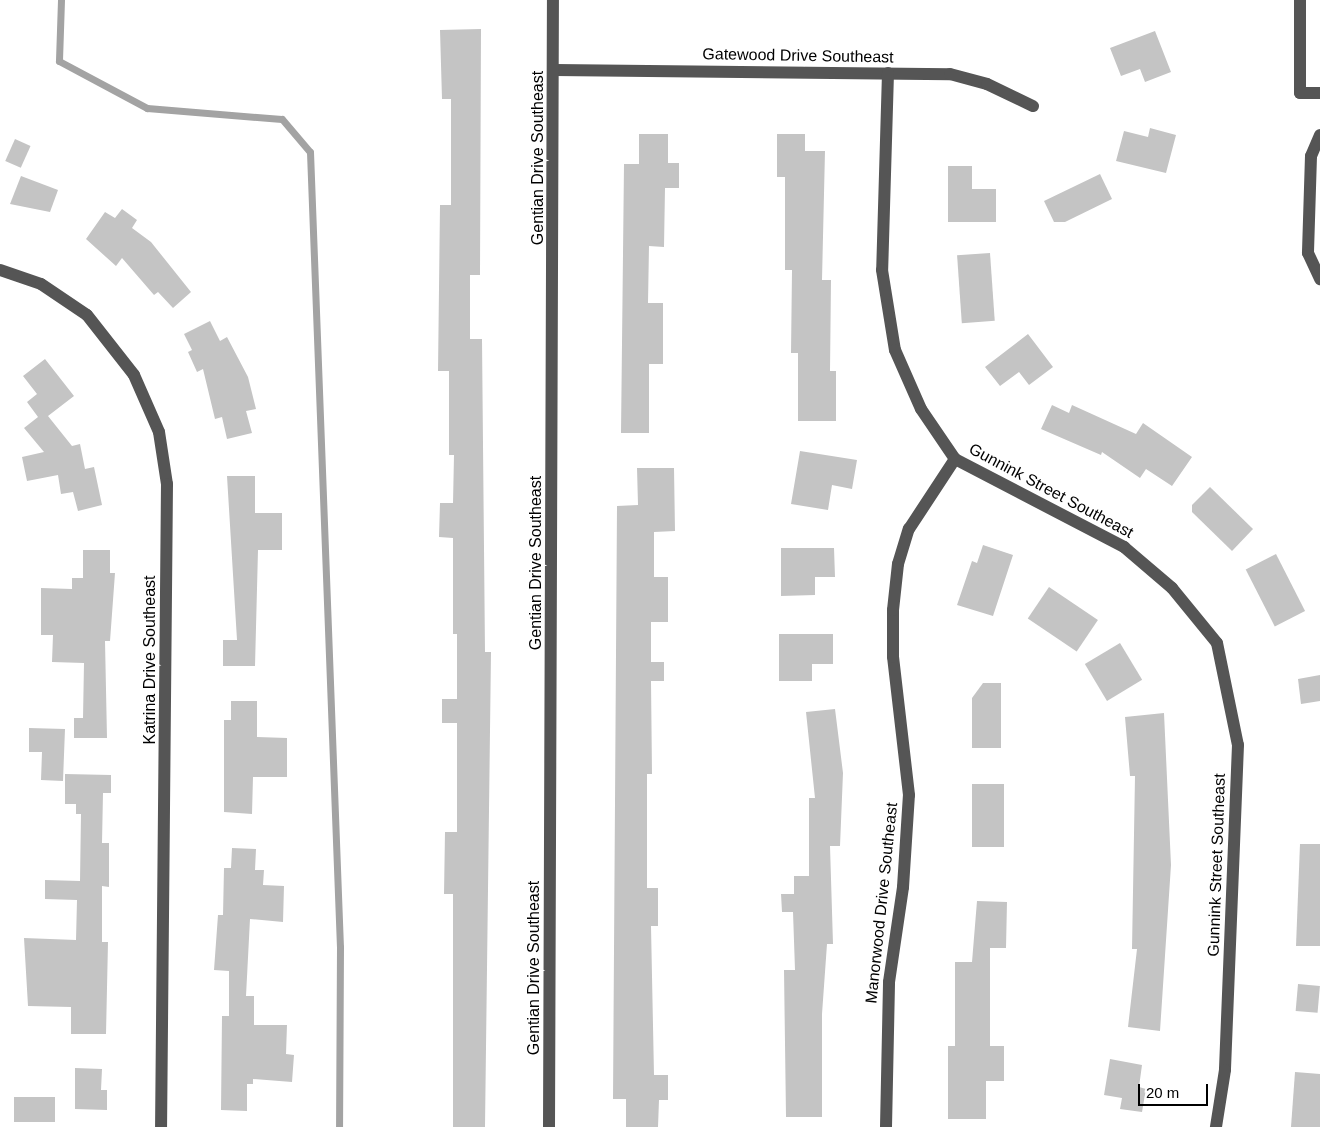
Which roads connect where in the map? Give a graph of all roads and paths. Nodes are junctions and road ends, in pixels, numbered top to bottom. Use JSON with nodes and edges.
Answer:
{"nodes":[{"id":1,"x":553,"y":0,"type":"edge"},
{"id":2,"x":1300,"y":0,"type":"edge"},
{"id":3,"x":555,"y":70,"type":"junction"},
{"id":4,"x":888,"y":73,"type":"junction"},
{"id":5,"x":1320,"y":94,"type":"edge"},
{"id":6,"x":1033,"y":106,"type":"dead end"},
{"id":7,"x":1320,"y":135,"type":"edge"},
{"id":8,"x":0,"y":270,"type":"edge"},
{"id":9,"x":1320,"y":279,"type":"edge"},
{"id":10,"x":955,"y":459,"type":"junction"},
{"id":11,"x":161,"y":1127,"type":"edge"},
{"id":12,"x":549,"y":1127,"type":"edge"},
{"id":13,"x":886,"y":1127,"type":"edge"},
{"id":14,"x":1216,"y":1127,"type":"edge"}],
"edges":[{"from":1,"to":3,"type":"street","name":"Gentian Drive Southeast"},
{"from":2,"to":5,"type":"street"},
{"from":3,"to":4,"type":"street","name":"Gatewood Drive Southeast"},
{"from":3,"to":12,"type":"street","name":"Gentian Drive Southeast"},
{"from":4,"to":6,"type":"street","name":"Gatewood Drive Southeast"},
{"from":4,"to":10,"type":"street","name":"Gunnink Street Southeast"},
{"from":7,"to":9,"type":"street"},
{"from":8,"to":11,"type":"street","name":"Katrina Drive Southeast"},
{"from":10,"to":13,"type":"street","name":"Manorwood Drive Southeast"},
{"from":10,"to":14,"type":"street","name":"Gunnink Street Southeast"}]}
